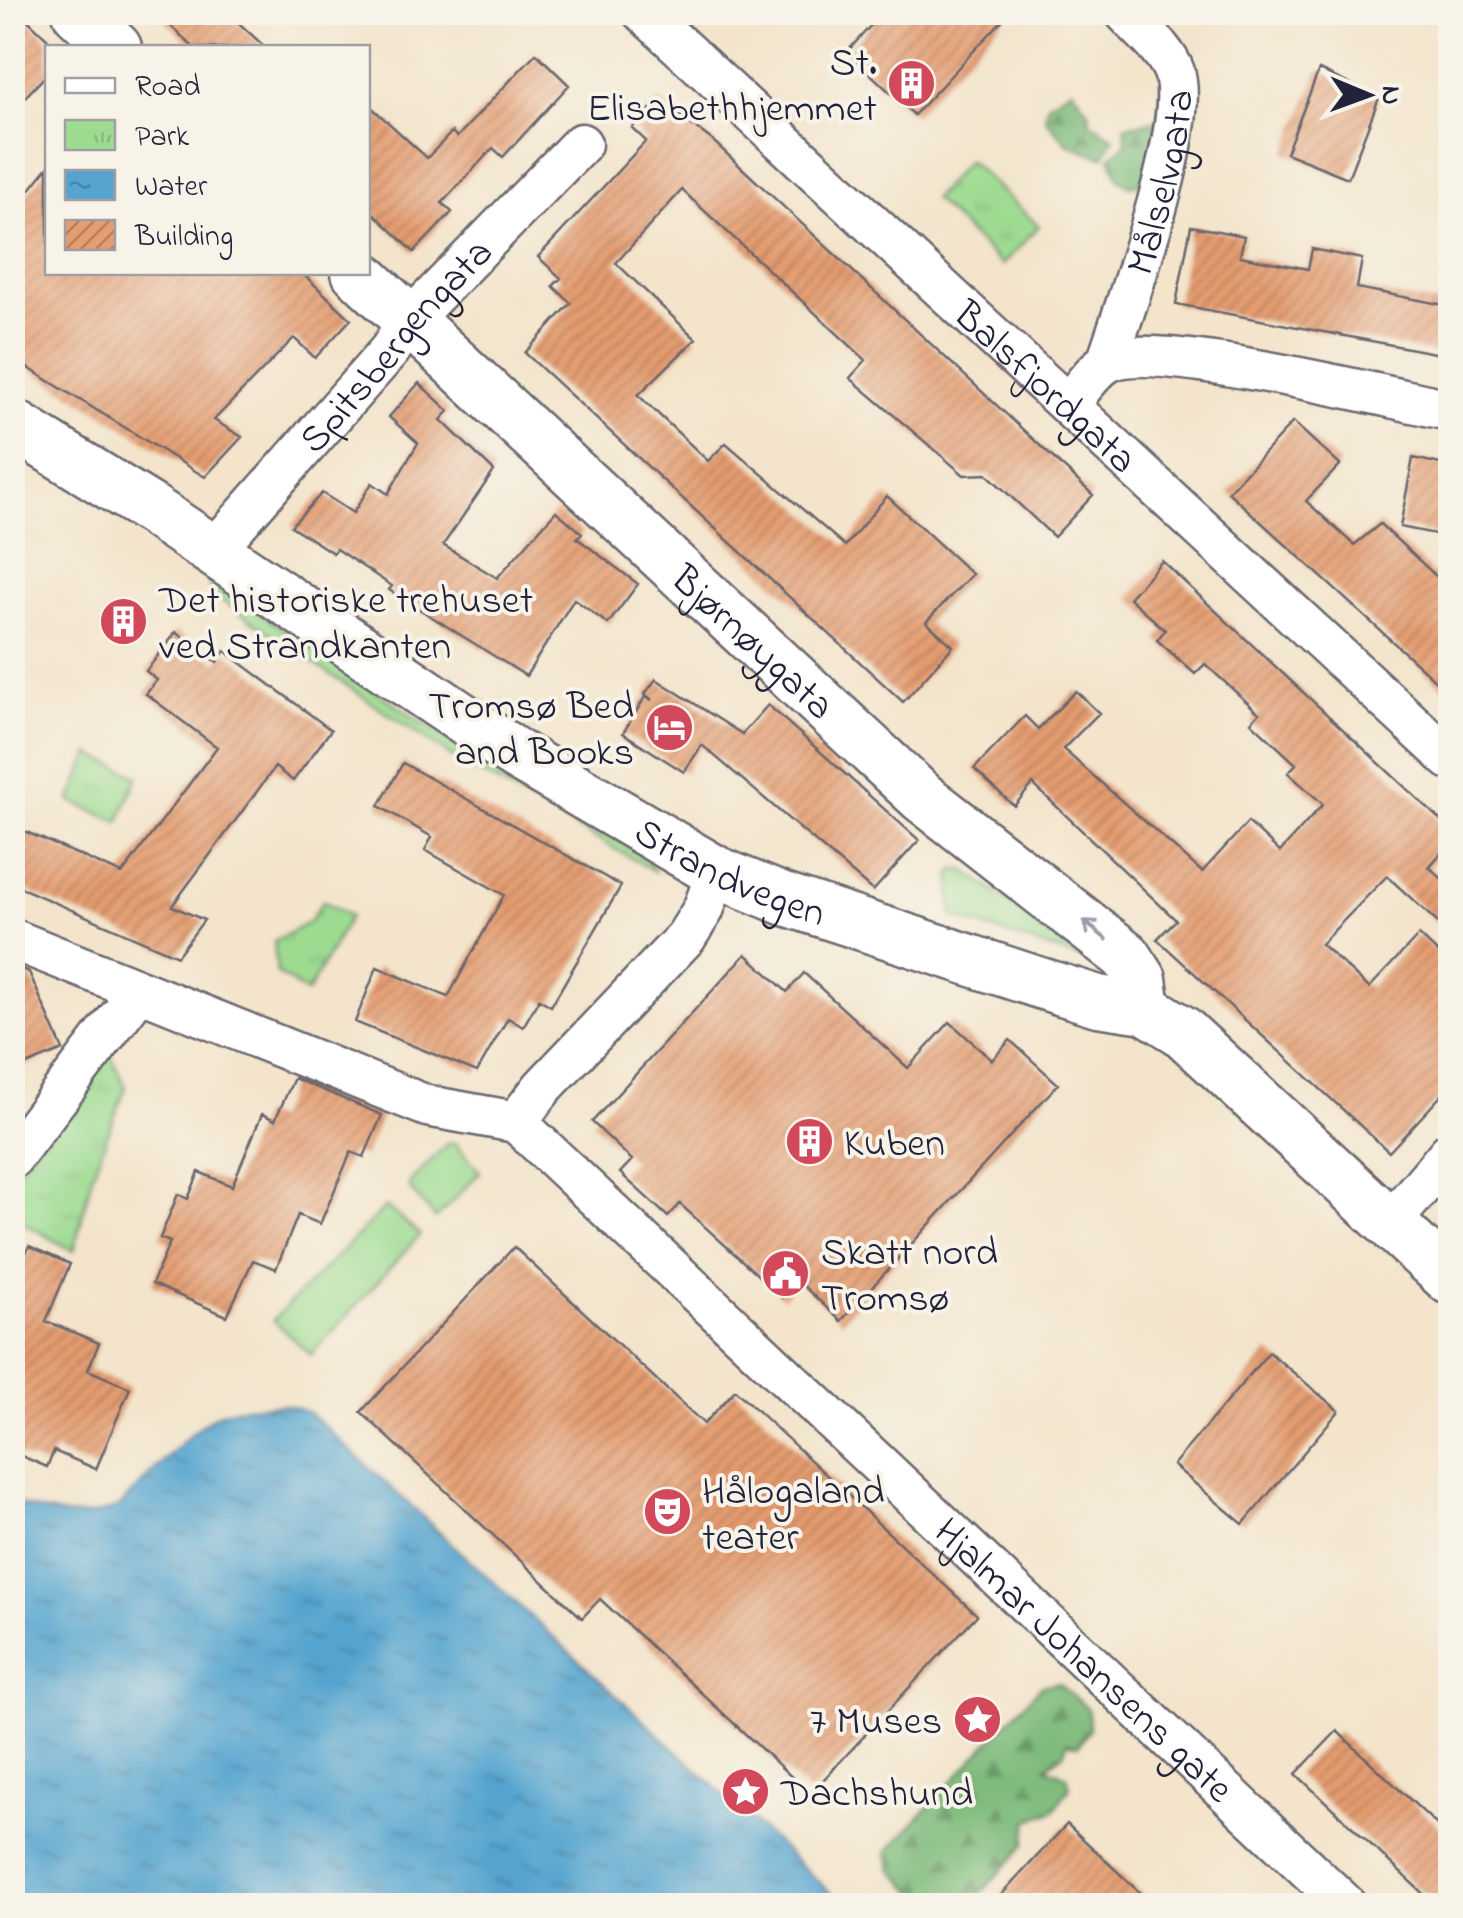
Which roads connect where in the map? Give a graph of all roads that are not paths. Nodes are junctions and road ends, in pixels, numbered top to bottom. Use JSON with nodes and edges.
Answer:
{"nodes":[{"id":1,"x":78,"y":12,"type":"edge"},
{"id":2,"x":643,"y":12,"type":"edge"},
{"id":3,"x":1126,"y":12,"type":"edge"},
{"id":4,"x":113,"y":45,"type":"edge"},
{"id":5,"x":581,"y":144,"type":"dead end"},
{"id":6,"x":359,"y":275,"type":"edge"},
{"id":7,"x":409,"y":321,"type":"junction"},
{"id":8,"x":1107,"y":362,"type":"junction"},
{"id":9,"x":1069,"y":403,"type":"junction"},
{"id":10,"x":1450,"y":410,"type":"edge"},
{"id":11,"x":12,"y":424,"type":"edge"},
{"id":12,"x":213,"y":551,"type":"junction"},
{"id":13,"x":1450,"y":760,"type":"edge"},
{"id":14,"x":717,"y":872,"type":"junction"},
{"id":15,"x":12,"y":939,"type":"edge"},
{"id":16,"x":139,"y":991,"type":"junction"},
{"id":17,"x":1146,"y":1008,"type":"junction"},
{"id":18,"x":516,"y":1122,"type":"junction"},
{"id":19,"x":1450,"y":1152,"type":"edge"},
{"id":20,"x":12,"y":1158,"type":"edge"},
{"id":21,"x":1390,"y":1222,"type":"junction"},
{"id":22,"x":1450,"y":1280,"type":"edge"},
{"id":23,"x":1347,"y":1906,"type":"edge"}],
"edges":[{"from":1,"to":4,"type":"street"},
{"from":2,"to":9,"type":"street","name":"Balsfjordgata"},
{"from":3,"to":8,"type":"street","name":"Målselvgata"},
{"from":5,"to":7,"type":"street","name":"Spitsbergengata"},
{"from":6,"to":7,"type":"street","name":"Bjørnøygata"},
{"from":7,"to":12,"type":"street","name":"Spitsbergengata"},
{"from":17,"to":7,"type":"street","name":"Bjørnøygata","one_way":true},
{"from":8,"to":9,"type":"street"},
{"from":8,"to":10,"type":"street"},
{"from":9,"to":13,"type":"street","name":"Balsfjordgata"},
{"from":11,"to":12,"type":"street","name":"Strandvegen"},
{"from":12,"to":14,"type":"street","name":"Strandvegen"},
{"from":14,"to":17,"type":"street","name":"Strandvegen"},
{"from":14,"to":18,"type":"street"},
{"from":15,"to":16,"type":"street"},
{"from":16,"to":18,"type":"street"},
{"from":16,"to":20,"type":"street"},
{"from":17,"to":21,"type":"street","name":"Strandvegen"},
{"from":18,"to":23,"type":"street","name":"Hjalmar Johansens gate"},
{"from":19,"to":21,"type":"street"},
{"from":21,"to":22,"type":"street","name":"Strandvegen"}]}
